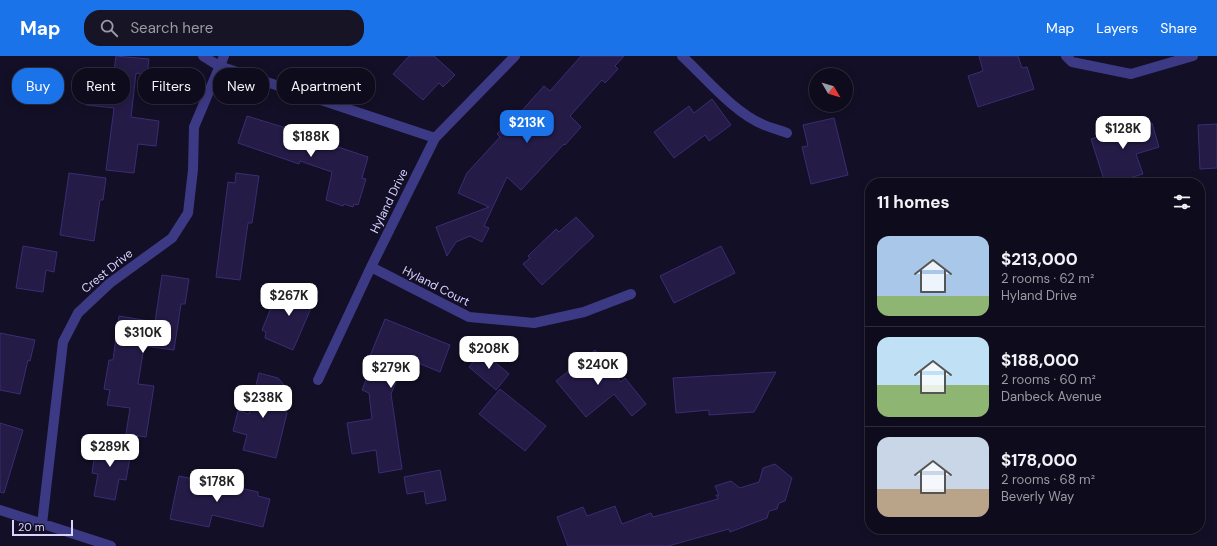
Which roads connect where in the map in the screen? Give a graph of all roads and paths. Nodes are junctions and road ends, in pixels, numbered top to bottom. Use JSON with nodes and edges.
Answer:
{"nodes":[{"id":1,"x":203,"y":56,"type":"edge"},
{"id":2,"x":224,"y":56,"type":"edge"},
{"id":3,"x":515,"y":56,"type":"edge"},
{"id":4,"x":682,"y":56,"type":"edge"},
{"id":5,"x":1066,"y":56,"type":"edge"},
{"id":6,"x":1193,"y":56,"type":"edge"},
{"id":7,"x":219,"y":66,"type":"junction"},
{"id":8,"x":787,"y":133,"type":"dead end"},
{"id":9,"x":435,"y":138,"type":"junction"},
{"id":10,"x":371,"y":268,"type":"junction"},
{"id":11,"x":631,"y":294,"type":"dead end"},
{"id":12,"x":318,"y":380,"type":"dead end"},
{"id":13,"x":0,"y":510,"type":"edge"},
{"id":14,"x":42,"y":524,"type":"junction"},
{"id":15,"x":111,"y":546,"type":"edge"}],
"edges":[{"from":1,"to":7,"type":"street"},
{"from":2,"to":7,"type":"street","name":"Crest Drive"},
{"from":3,"to":9,"type":"street","name":"Hyland Drive"},
{"from":4,"to":8,"type":"street"},
{"from":5,"to":6,"type":"street"},
{"from":7,"to":9,"type":"street"},
{"from":7,"to":14,"type":"street","name":"Crest Drive"},
{"from":9,"to":10,"type":"street","name":"Hyland Drive"},
{"from":10,"to":11,"type":"street","name":"Hyland Court"},
{"from":10,"to":12,"type":"street","name":"Hyland Drive"},
{"from":13,"to":14,"type":"street"},
{"from":14,"to":15,"type":"street"}]}
